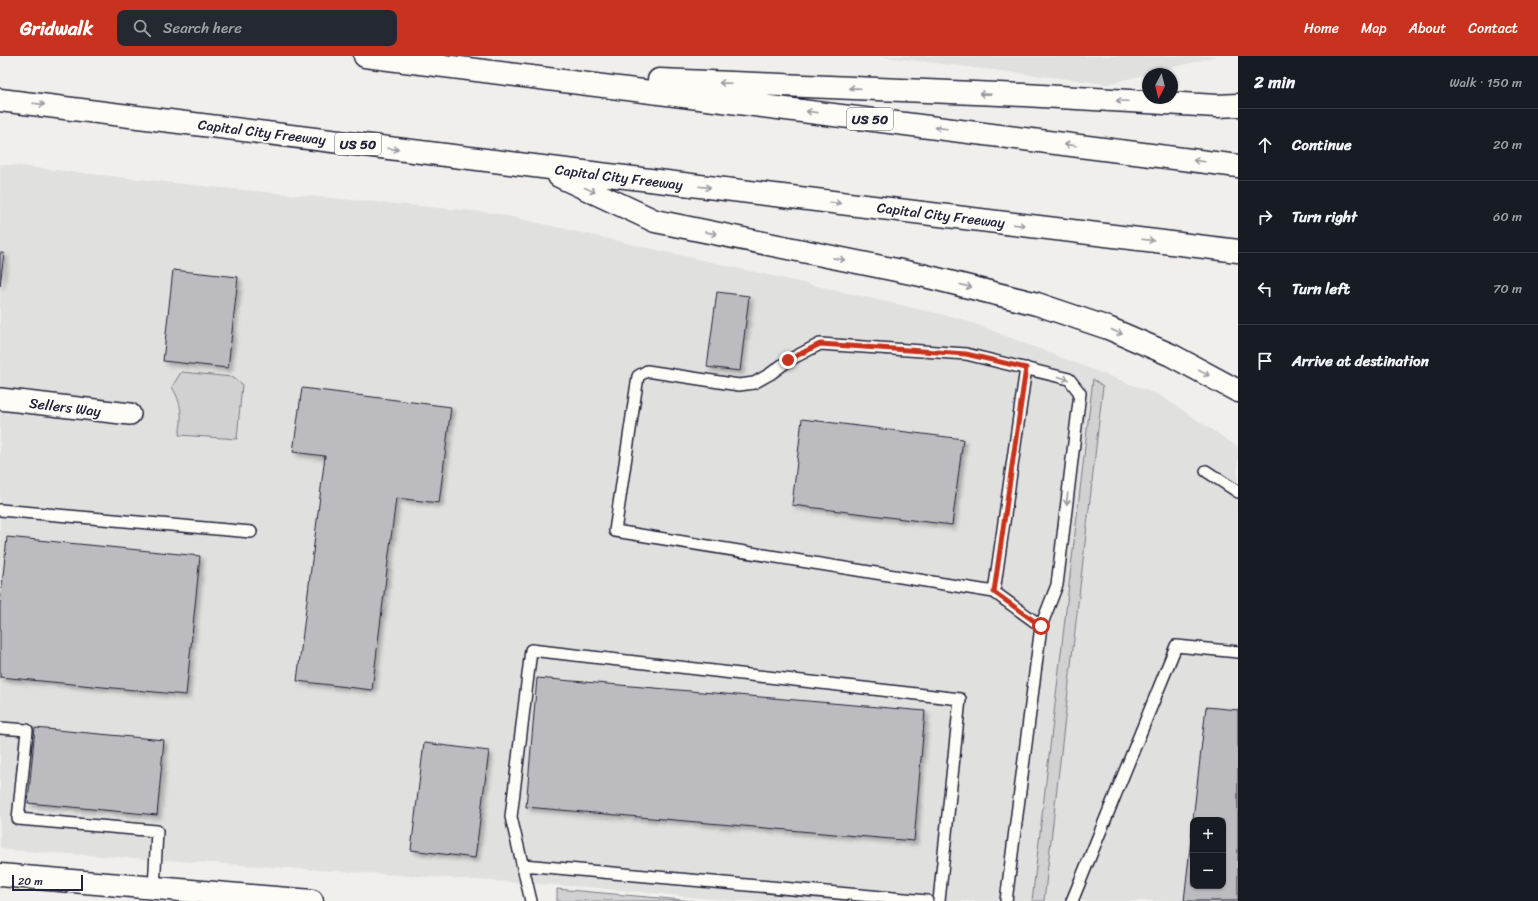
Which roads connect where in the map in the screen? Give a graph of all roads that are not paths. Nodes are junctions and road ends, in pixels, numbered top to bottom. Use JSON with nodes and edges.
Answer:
{"nodes":[{"id":1,"x":365,"y":56,"type":"edge"},
{"id":2,"x":502,"y":73,"type":"junction"},
{"id":3,"x":0,"y":100,"type":"edge"},
{"id":4,"x":1238,"y":105,"type":"edge"},
{"id":5,"x":1238,"y":166,"type":"edge"},
{"id":6,"x":542,"y":167,"type":"junction"},
{"id":7,"x":1238,"y":251,"type":"edge"},
{"id":8,"x":1026,"y":368,"type":"junction"},
{"id":9,"x":1238,"y":391,"type":"edge"},
{"id":10,"x":0,"y":399,"type":"edge"},
{"id":11,"x":130,"y":414,"type":"dead end"},
{"id":12,"x":1206,"y":471,"type":"dead end"},
{"id":13,"x":1238,"y":492,"type":"edge"},
{"id":14,"x":0,"y":510,"type":"edge"},
{"id":15,"x":251,"y":532,"type":"dead end"},
{"id":16,"x":994,"y":592,"type":"junction"},
{"id":17,"x":1041,"y":626,"type":"junction"},
{"id":18,"x":1238,"y":652,"type":"edge"},
{"id":19,"x":0,"y":728,"type":"edge"},
{"id":20,"x":523,"y":865,"type":"junction"},
{"id":21,"x":0,"y":875,"type":"edge"},
{"id":22,"x":154,"y":888,"type":"junction"},
{"id":23,"x":211,"y":897,"type":"edge"},
{"id":24,"x":312,"y":901,"type":"edge"},
{"id":25,"x":531,"y":901,"type":"edge"},
{"id":26,"x":927,"y":901,"type":"edge"},
{"id":27,"x":939,"y":901,"type":"edge"},
{"id":28,"x":1006,"y":901,"type":"edge"},
{"id":29,"x":1072,"y":901,"type":"edge"}],
"edges":[{"from":1,"to":2,"type":"main road","number":"US 50"},
{"from":4,"to":2,"type":"main road","one_way":true},
{"from":5,"to":2,"type":"main road","number":"US 50","one_way":true},
{"from":3,"to":6,"type":"main road","name":"Capital City Freeway","number":"US 50","one_way":true},
{"from":6,"to":7,"type":"main road","name":"Capital City Freeway","number":"US 50","one_way":true},
{"from":6,"to":9,"type":"main road","one_way":true},
{"from":8,"to":16,"type":"lane"},
{"from":8,"to":16,"type":"lane"},
{"from":8,"to":17,"type":"lane","one_way":true},
{"from":10,"to":11,"type":"street","name":"Sellers Way"},
{"from":12,"to":13,"type":"lane"},
{"from":14,"to":15,"type":"lane"},
{"from":16,"to":17,"type":"lane"},
{"from":17,"to":28,"type":"lane"},
{"from":18,"to":29,"type":"lane"},
{"from":19,"to":22,"type":"lane"},
{"from":20,"to":25,"type":"lane"},
{"from":20,"to":26,"type":"lane"},
{"from":20,"to":27,"type":"lane"},
{"from":21,"to":22,"type":"main road"},
{"from":22,"to":23,"type":"main road"},
{"from":23,"to":24,"type":"main road"}]}
